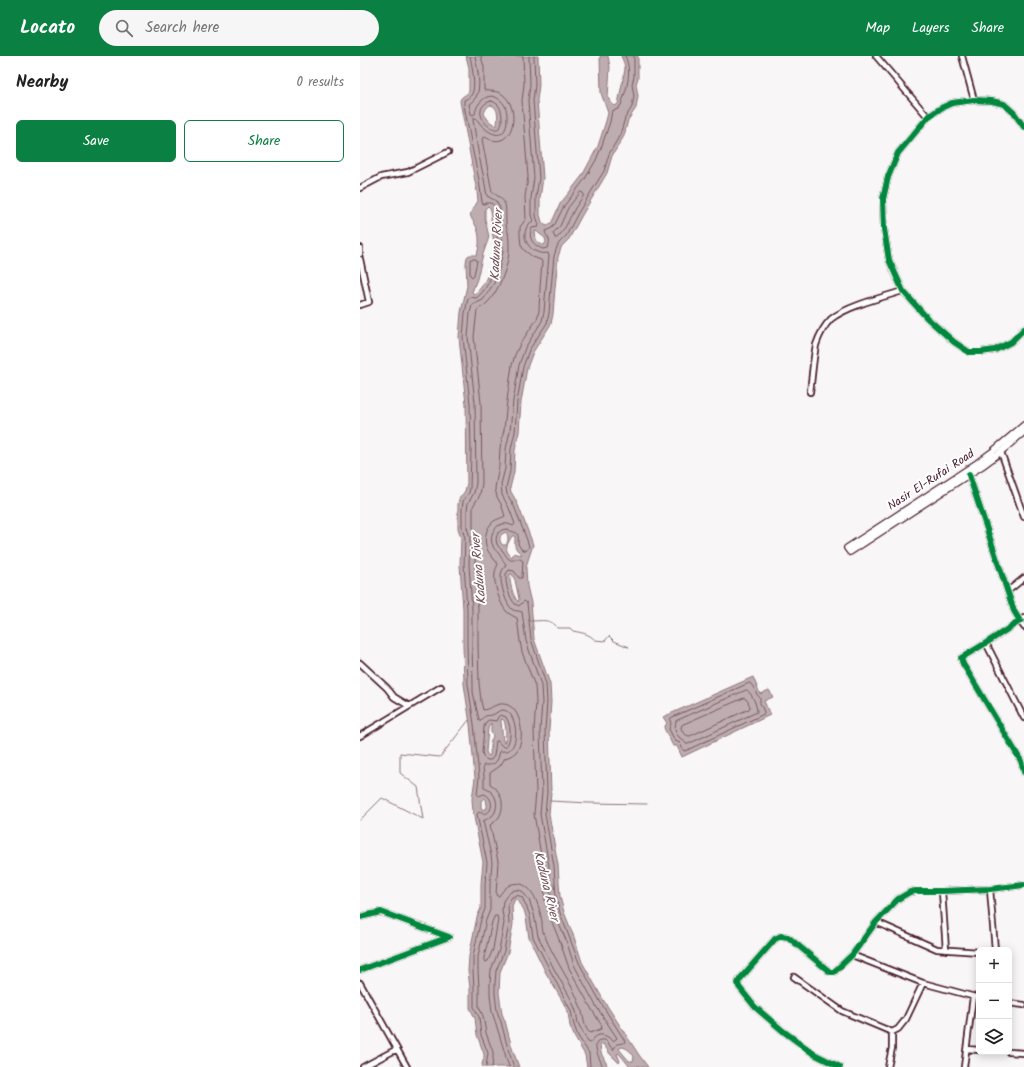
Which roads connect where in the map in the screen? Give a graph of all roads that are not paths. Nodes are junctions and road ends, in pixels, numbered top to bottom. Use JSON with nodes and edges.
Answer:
{"nodes":[{"id":1,"x":876,"y":56,"type":"edge"},
{"id":2,"x":962,"y":56,"type":"edge"},
{"id":3,"x":974,"y":100,"type":"junction"},
{"id":4,"x":928,"y":117,"type":"junction"},
{"id":5,"x":1024,"y":127,"type":"edge"},
{"id":6,"x":448,"y":152,"type":"dead end"},
{"id":7,"x":360,"y":188,"type":"edge"},
{"id":8,"x":360,"y":248,"type":"edge"},
{"id":9,"x":360,"y":254,"type":"edge"},
{"id":10,"x":360,"y":259,"type":"edge"},
{"id":11,"x":903,"y":291,"type":"junction"},
{"id":12,"x":360,"y":305,"type":"edge"},
{"id":13,"x":1024,"y":329,"type":"edge"},
{"id":14,"x":810,"y":392,"type":"dead end"},
{"id":15,"x":1024,"y":425,"type":"edge"},
{"id":16,"x":1024,"y":432,"type":"edge"},
{"id":17,"x":1001,"y":452,"type":"junction"},
{"id":18,"x":969,"y":475,"type":"junction"},
{"id":19,"x":910,"y":510,"type":"junction"},
{"id":20,"x":1024,"y":517,"type":"edge"},
{"id":21,"x":847,"y":548,"type":"dead end"},
{"id":22,"x":1024,"y":578,"type":"edge"},
{"id":23,"x":1008,"y":591,"type":"junction"},
{"id":24,"x":1022,"y":619,"type":"edge"},
{"id":25,"x":1024,"y":627,"type":"edge"},
{"id":26,"x":986,"y":643,"type":"junction"},
{"id":27,"x":360,"y":663,"type":"edge"},
{"id":28,"x":441,"y":687,"type":"dead end"},
{"id":29,"x":409,"y":706,"type":"junction"},
{"id":30,"x":1024,"y":718,"type":"edge"},
{"id":31,"x":360,"y":736,"type":"edge"},
{"id":32,"x":1024,"y":772,"type":"edge"},
{"id":33,"x":1024,"y":885,"type":"edge"},
{"id":34,"x":990,"y":889,"type":"junction"},
{"id":35,"x":942,"y":891,"type":"junction"},
{"id":36,"x":360,"y":917,"type":"edge"},
{"id":37,"x":876,"y":922,"type":"junction"},
{"id":38,"x":995,"y":947,"type":"edge"},
{"id":39,"x":946,"y":950,"type":"junction"},
{"id":40,"x":976,"y":952,"type":"edge"},
{"id":41,"x":852,"y":955,"type":"junction"},
{"id":42,"x":360,"y":970,"type":"edge"},
{"id":43,"x":794,"y":978,"type":"dead end"},
{"id":44,"x":360,"y":983,"type":"edge"},
{"id":45,"x":923,"y":983,"type":"junction"},
{"id":46,"x":973,"y":997,"type":"junction"},
{"id":47,"x":976,"y":998,"type":"edge"},
{"id":48,"x":1012,"y":1004,"type":"edge"},
{"id":49,"x":1024,"y":1006,"type":"edge"},
{"id":50,"x":892,"y":1032,"type":"junction"},
{"id":51,"x":397,"y":1049,"type":"junction"},
{"id":52,"x":967,"y":1049,"type":"junction"},
{"id":53,"x":976,"y":1050,"type":"edge"},
{"id":54,"x":1012,"y":1052,"type":"edge"},
{"id":55,"x":1024,"y":1054,"type":"edge"},
{"id":56,"x":363,"y":1067,"type":"edge"},
{"id":57,"x":407,"y":1067,"type":"edge"},
{"id":58,"x":840,"y":1067,"type":"edge"},
{"id":59,"x":888,"y":1067,"type":"edge"},
{"id":60,"x":964,"y":1067,"type":"edge"}],
"edges":[{"from":1,"to":4,"type":"street"},
{"from":2,"to":3,"type":"street"},
{"from":3,"to":4,"type":"street"},
{"from":3,"to":5,"type":"street"},
{"from":4,"to":11,"type":"street"},
{"from":6,"to":7,"type":"street"},
{"from":8,"to":9,"type":"street"},
{"from":10,"to":12,"type":"street"},
{"from":11,"to":13,"type":"street"},
{"from":11,"to":14,"type":"street"},
{"from":15,"to":19,"type":"main road","name":"Nasir El-Rufai Road"},
{"from":16,"to":17,"type":"main road","name":"Nasir El-Rufai Road"},
{"from":17,"to":18,"type":"main road","name":"Nasir El-Rufai Road"},
{"from":17,"to":20,"type":"street"},
{"from":18,"to":19,"type":"main road","name":"Nasir El-Rufai Road"},
{"from":18,"to":23,"type":"street"},
{"from":19,"to":21,"type":"main road"},
{"from":22,"to":23,"type":"street"},
{"from":23,"to":24,"type":"street"},
{"from":24,"to":25,"type":"street"},
{"from":24,"to":26,"type":"street"},
{"from":26,"to":30,"type":"street"},
{"from":26,"to":32,"type":"street"},
{"from":27,"to":29,"type":"street"},
{"from":28,"to":29,"type":"street"},
{"from":29,"to":31,"type":"street"},
{"from":33,"to":34,"type":"street"},
{"from":34,"to":35,"type":"street"},
{"from":34,"to":38,"type":"street"},
{"from":35,"to":37,"type":"street"},
{"from":35,"to":39,"type":"street"},
{"from":36,"to":42,"type":"street"},
{"from":37,"to":39,"type":"street"},
{"from":37,"to":41,"type":"street"},
{"from":39,"to":40,"type":"street"},
{"from":41,"to":45,"type":"street"},
{"from":41,"to":58,"type":"street"},
{"from":43,"to":50,"type":"street"},
{"from":44,"to":51,"type":"street"},
{"from":45,"to":46,"type":"street"},
{"from":45,"to":50,"type":"street"},
{"from":46,"to":47,"type":"street"},
{"from":46,"to":52,"type":"street"},
{"from":48,"to":49,"type":"street"},
{"from":50,"to":59,"type":"street"},
{"from":51,"to":56,"type":"street"},
{"from":51,"to":57,"type":"street"},
{"from":52,"to":53,"type":"street"},
{"from":52,"to":60,"type":"street"},
{"from":54,"to":55,"type":"street"}]}
